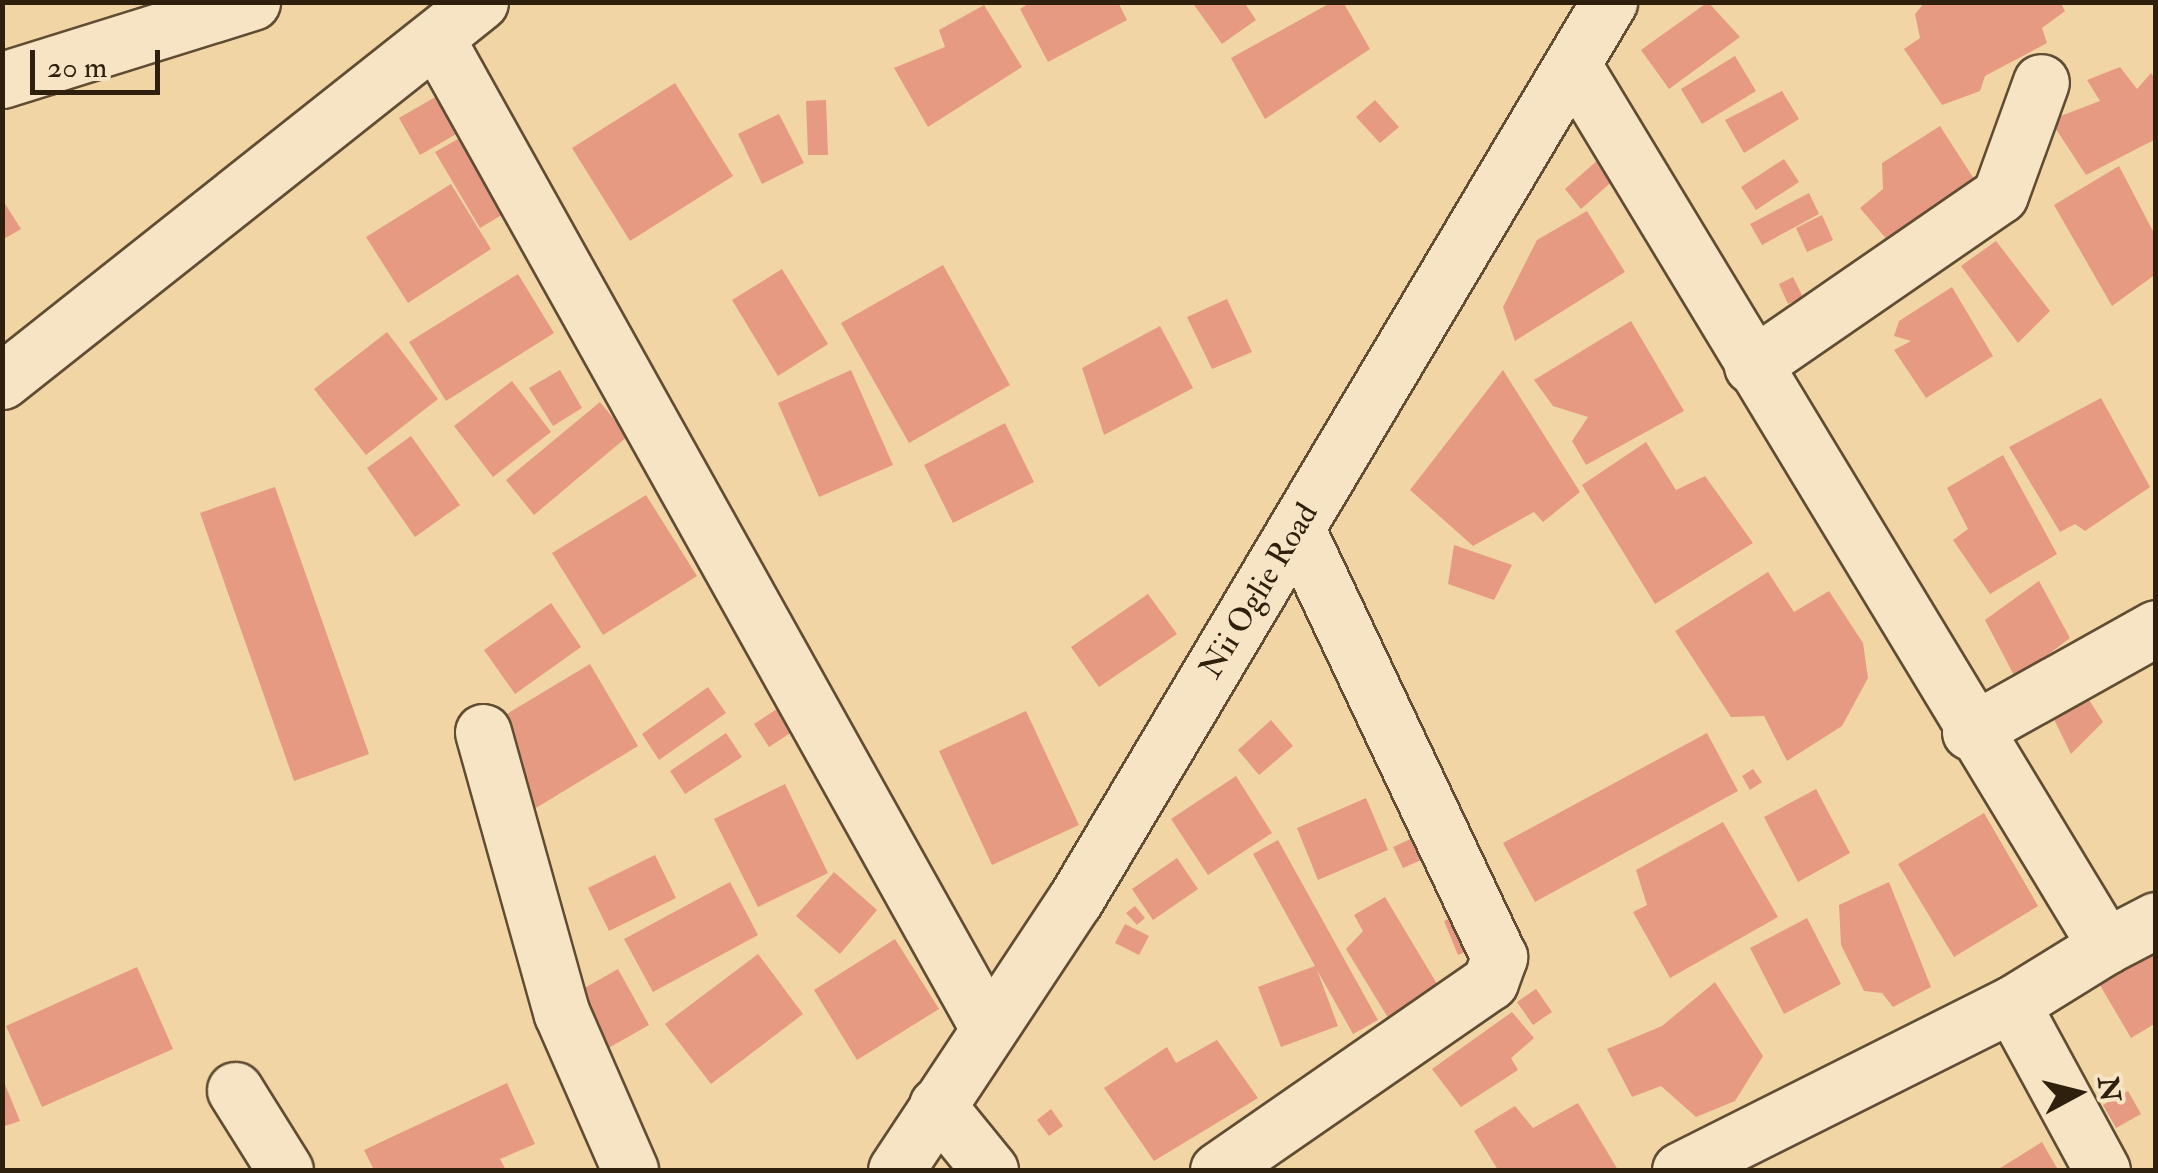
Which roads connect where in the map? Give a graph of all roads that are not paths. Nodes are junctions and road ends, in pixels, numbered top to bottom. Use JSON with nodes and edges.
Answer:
{"nodes":[{"id":1,"x":252,"y":2,"type":"edge"},
{"id":2,"x":480,"y":2,"type":"edge"},
{"id":3,"x":1609,"y":2,"type":"edge"},
{"id":4,"x":436,"y":38,"type":"junction"},
{"id":5,"x":1573,"y":66,"type":"junction"},
{"id":6,"x":2,"y":80,"type":"edge"},
{"id":7,"x":2041,"y":82,"type":"dead end"},
{"id":8,"x":1752,"y":366,"type":"junction"},
{"id":9,"x":2,"y":380,"type":"edge"},
{"id":10,"x":1298,"y":530,"type":"junction"},
{"id":11,"x":2156,"y":628,"type":"edge"},
{"id":12,"x":484,"y":732,"type":"dead end"},
{"id":13,"x":1970,"y":732,"type":"junction"},
{"id":14,"x":2156,"y":920,"type":"edge"},
{"id":15,"x":2106,"y":946,"type":"junction"},
{"id":16,"x":2012,"y":1004,"type":"junction"},
{"id":17,"x":986,"y":1024,"type":"junction"},
{"id":18,"x":236,"y":1090,"type":"dead end"},
{"id":19,"x":937,"y":1105,"type":"junction"},
{"id":20,"x":284,"y":1170,"type":"edge"},
{"id":21,"x":630,"y":1170,"type":"edge"},
{"id":22,"x":896,"y":1170,"type":"edge"},
{"id":23,"x":990,"y":1170,"type":"edge"},
{"id":24,"x":1218,"y":1170,"type":"edge"},
{"id":25,"x":1680,"y":1170,"type":"edge"},
{"id":26,"x":2102,"y":1170,"type":"edge"}],
"edges":[{"from":1,"to":6,"type":"street"},
{"from":2,"to":4,"type":"street"},
{"from":3,"to":5,"type":"street","name":"Nii Oglie Road"},
{"from":4,"to":9,"type":"street"},
{"from":4,"to":17,"type":"street"},
{"from":5,"to":8,"type":"street"},
{"from":5,"to":10,"type":"street","name":"Nii Oglie Road"},
{"from":7,"to":8,"type":"street"},
{"from":8,"to":13,"type":"street"},
{"from":10,"to":17,"type":"street","name":"Nii Oglie Road"},
{"from":10,"to":24,"type":"street"},
{"from":11,"to":13,"type":"street"},
{"from":12,"to":21,"type":"street"},
{"from":13,"to":15,"type":"street"},
{"from":14,"to":15,"type":"street"},
{"from":15,"to":16,"type":"street"},
{"from":16,"to":25,"type":"street"},
{"from":16,"to":26,"type":"street"},
{"from":17,"to":19,"type":"street","name":"Nii Oglie Road"},
{"from":18,"to":20,"type":"street"},
{"from":19,"to":22,"type":"street","name":"Nii Oglie Road"},
{"from":19,"to":23,"type":"street"}]}
